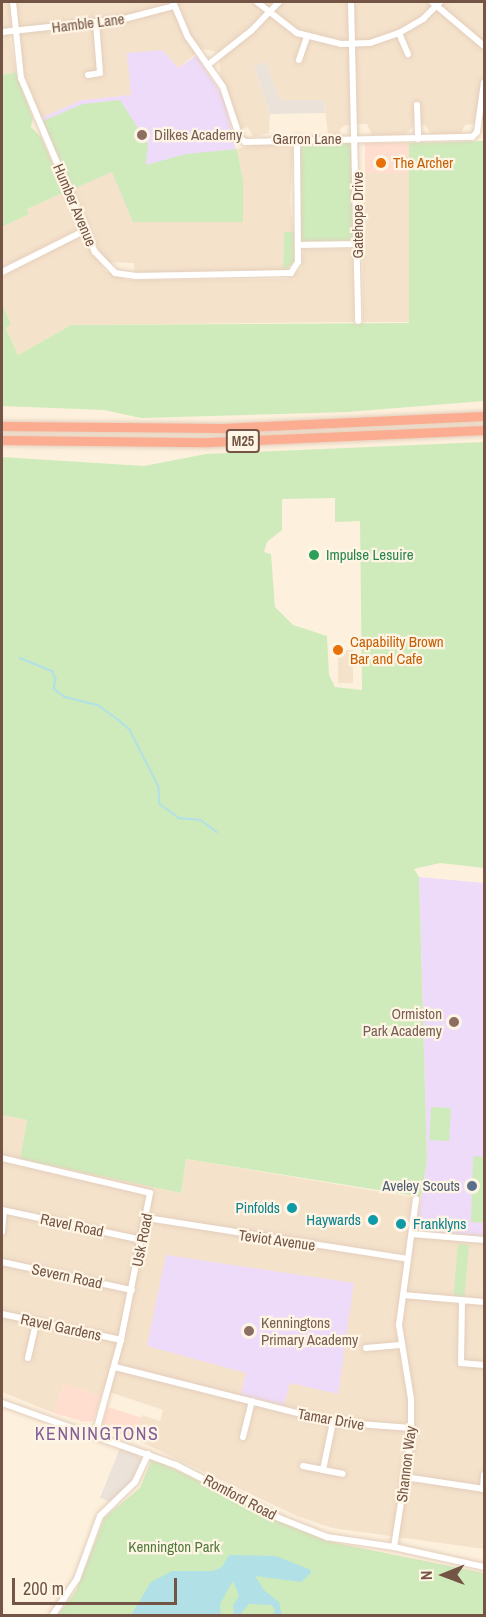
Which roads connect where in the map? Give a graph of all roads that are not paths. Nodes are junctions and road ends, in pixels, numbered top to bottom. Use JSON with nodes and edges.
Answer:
{"nodes":[{"id":1,"x":13,"y":2,"type":"edge"},
{"id":2,"x":257,"y":2,"type":"edge"},
{"id":3,"x":279,"y":2,"type":"edge"},
{"id":4,"x":351,"y":2,"type":"edge"},
{"id":5,"x":436,"y":3,"type":"edge"},
{"id":6,"x":173,"y":4,"type":"edge"},
{"id":7,"x":268,"y":14,"type":"junction"},
{"id":8,"x":96,"y":22,"type":"junction"},
{"id":9,"x":15,"y":30,"type":"junction"},
{"id":10,"x":2,"y":32,"type":"edge"},
{"id":11,"x":399,"y":33,"type":"junction"},
{"id":12,"x":308,"y":37,"type":"junction"},
{"id":13,"x":353,"y":44,"type":"junction"},
{"id":14,"x":484,"y":46,"type":"edge"},
{"id":15,"x":408,"y":54,"type":"dead end"},
{"id":16,"x":299,"y":60,"type":"dead end"},
{"id":17,"x":209,"y":64,"type":"junction"},
{"id":18,"x":88,"y":75,"type":"dead end"},
{"id":19,"x":484,"y":82,"type":"edge"},
{"id":20,"x":417,"y":105,"type":"dead end"},
{"id":21,"x":297,"y":138,"type":"junction"},
{"id":22,"x":357,"y":139,"type":"junction"},
{"id":23,"x":418,"y":139,"type":"junction"},
{"id":24,"x":86,"y":230,"type":"junction"},
{"id":25,"x":358,"y":244,"type":"junction"},
{"id":26,"x":298,"y":245,"type":"junction"},
{"id":27,"x":2,"y":272,"type":"edge"},
{"id":28,"x":358,"y":321,"type":"dead end"},
{"id":29,"x":484,"y":415,"type":"edge"},
{"id":30,"x":2,"y":426,"type":"edge"},
{"id":31,"x":484,"y":429,"type":"edge"},
{"id":32,"x":2,"y":440,"type":"edge"},
{"id":33,"x":2,"y":1158,"type":"edge"},
{"id":34,"x":416,"y":1199,"type":"dead end"},
{"id":35,"x":3,"y":1210,"type":"edge"},
{"id":36,"x":147,"y":1218,"type":"junction"},
{"id":37,"x":2,"y":1232,"type":"edge"},
{"id":38,"x":411,"y":1234,"type":"junction"},
{"id":39,"x":142,"y":1240,"type":"junction"},
{"id":40,"x":484,"y":1240,"type":"edge"},
{"id":41,"x":408,"y":1259,"type":"junction"},
{"id":42,"x":2,"y":1262,"type":"edge"},
{"id":43,"x":132,"y":1290,"type":"junction"},
{"id":44,"x":403,"y":1295,"type":"junction"},
{"id":45,"x":462,"y":1302,"type":"junction"},
{"id":46,"x":484,"y":1302,"type":"edge"},
{"id":47,"x":2,"y":1314,"type":"edge"},
{"id":48,"x":36,"y":1322,"type":"junction"},
{"id":49,"x":121,"y":1340,"type":"junction"},
{"id":50,"x":400,"y":1345,"type":"junction"},
{"id":51,"x":366,"y":1348,"type":"dead end"},
{"id":52,"x":28,"y":1358,"type":"dead end"},
{"id":53,"x":484,"y":1365,"type":"edge"},
{"id":54,"x":115,"y":1367,"type":"junction"},
{"id":55,"x":252,"y":1401,"type":"junction"},
{"id":56,"x":2,"y":1403,"type":"edge"},
{"id":57,"x":333,"y":1422,"type":"junction"},
{"id":58,"x":411,"y":1428,"type":"junction"},
{"id":59,"x":95,"y":1436,"type":"junction"},
{"id":60,"x":243,"y":1437,"type":"dead end"},
{"id":61,"x":148,"y":1454,"type":"junction"},
{"id":62,"x":303,"y":1466,"type":"dead end"},
{"id":63,"x":323,"y":1470,"type":"junction"},
{"id":64,"x":343,"y":1474,"type":"dead end"},
{"id":65,"x":484,"y":1475,"type":"edge"},
{"id":66,"x":405,"y":1477,"type":"junction"},
{"id":67,"x":484,"y":1489,"type":"edge"},
{"id":68,"x":394,"y":1547,"type":"junction"},
{"id":69,"x":484,"y":1567,"type":"edge"},
{"id":70,"x":52,"y":1616,"type":"edge"}],
"edges":[{"from":1,"to":9,"type":"street","name":"Humber Avenue"},
{"from":2,"to":7,"type":"street"},
{"from":3,"to":7,"type":"street"},
{"from":4,"to":13,"type":"street","name":"Gatehope Drive"},
{"from":5,"to":11,"type":"street"},
{"from":5,"to":14,"type":"street"},
{"from":6,"to":8,"type":"street","name":"Hamble Lane"},
{"from":6,"to":17,"type":"street","name":"Garron Lane"},
{"from":7,"to":12,"type":"street"},
{"from":7,"to":17,"type":"street"},
{"from":8,"to":9,"type":"street","name":"Hamble Lane"},
{"from":8,"to":18,"type":"street"},
{"from":9,"to":10,"type":"street","name":"Hamble Lane"},
{"from":9,"to":24,"type":"street","name":"Humber Avenue"},
{"from":11,"to":13,"type":"street"},
{"from":11,"to":15,"type":"street"},
{"from":12,"to":13,"type":"street"},
{"from":12,"to":16,"type":"street"},
{"from":13,"to":22,"type":"street","name":"Gatehope Drive"},
{"from":17,"to":21,"type":"street","name":"Garron Lane"},
{"from":19,"to":23,"type":"street","name":"Garron Lane"},
{"from":20,"to":23,"type":"street"},
{"from":21,"to":22,"type":"street","name":"Garron Lane"},
{"from":21,"to":26,"type":"street","name":"Humber Avenue"},
{"from":22,"to":23,"type":"street","name":"Garron Lane"},
{"from":22,"to":25,"type":"street","name":"Gatehope Drive"},
{"from":24,"to":26,"type":"street","name":"Humber Avenue"},
{"from":24,"to":27,"type":"street"},
{"from":25,"to":26,"type":"street"},
{"from":25,"to":28,"type":"street","name":"Gatehope Drive"},
{"from":29,"to":30,"type":"highway","number":"M25"},
{"from":31,"to":32,"type":"highway","number":"M25"},
{"from":33,"to":36,"type":"street","name":"Usk Road"},
{"from":34,"to":38,"type":"street","name":"Shannon Way"},
{"from":35,"to":37,"type":"street"},
{"from":35,"to":39,"type":"street","name":"Ravel Road"},
{"from":36,"to":39,"type":"street","name":"Usk Road"},
{"from":36,"to":41,"type":"street","name":"Teviot Avenue"},
{"from":38,"to":40,"type":"street"},
{"from":38,"to":41,"type":"street","name":"Shannon Way"},
{"from":39,"to":43,"type":"street","name":"Usk Road"},
{"from":41,"to":44,"type":"street","name":"Shannon Way"},
{"from":42,"to":43,"type":"street","name":"Severn Road"},
{"from":43,"to":49,"type":"street","name":"Usk Road"},
{"from":44,"to":45,"type":"street"},
{"from":44,"to":50,"type":"street","name":"Shannon Way"},
{"from":45,"to":46,"type":"street"},
{"from":45,"to":53,"type":"street"},
{"from":47,"to":48,"type":"street","name":"Ravel Gardens"},
{"from":48,"to":49,"type":"street","name":"Ravel Gardens"},
{"from":48,"to":52,"type":"street"},
{"from":49,"to":54,"type":"street","name":"Usk Road"},
{"from":50,"to":51,"type":"street"},
{"from":50,"to":58,"type":"street","name":"Shannon Way"},
{"from":54,"to":55,"type":"street","name":"Tamar Drive"},
{"from":54,"to":59,"type":"street","name":"Usk Road"},
{"from":55,"to":57,"type":"street","name":"Tamar Drive"},
{"from":55,"to":60,"type":"street"},
{"from":56,"to":59,"type":"street","name":"Romford Road"},
{"from":57,"to":58,"type":"street","name":"Tamar Drive"},
{"from":57,"to":63,"type":"street"},
{"from":58,"to":66,"type":"street","name":"Shannon Way"},
{"from":59,"to":61,"type":"street","name":"Romford Road"},
{"from":61,"to":68,"type":"street","name":"Romford Road"},
{"from":61,"to":70,"type":"street"},
{"from":62,"to":63,"type":"street"},
{"from":63,"to":64,"type":"street"},
{"from":65,"to":67,"type":"street"},
{"from":66,"to":67,"type":"street"},
{"from":66,"to":68,"type":"street","name":"Shannon Way"},
{"from":68,"to":69,"type":"street","name":"Romford Road"}]}
